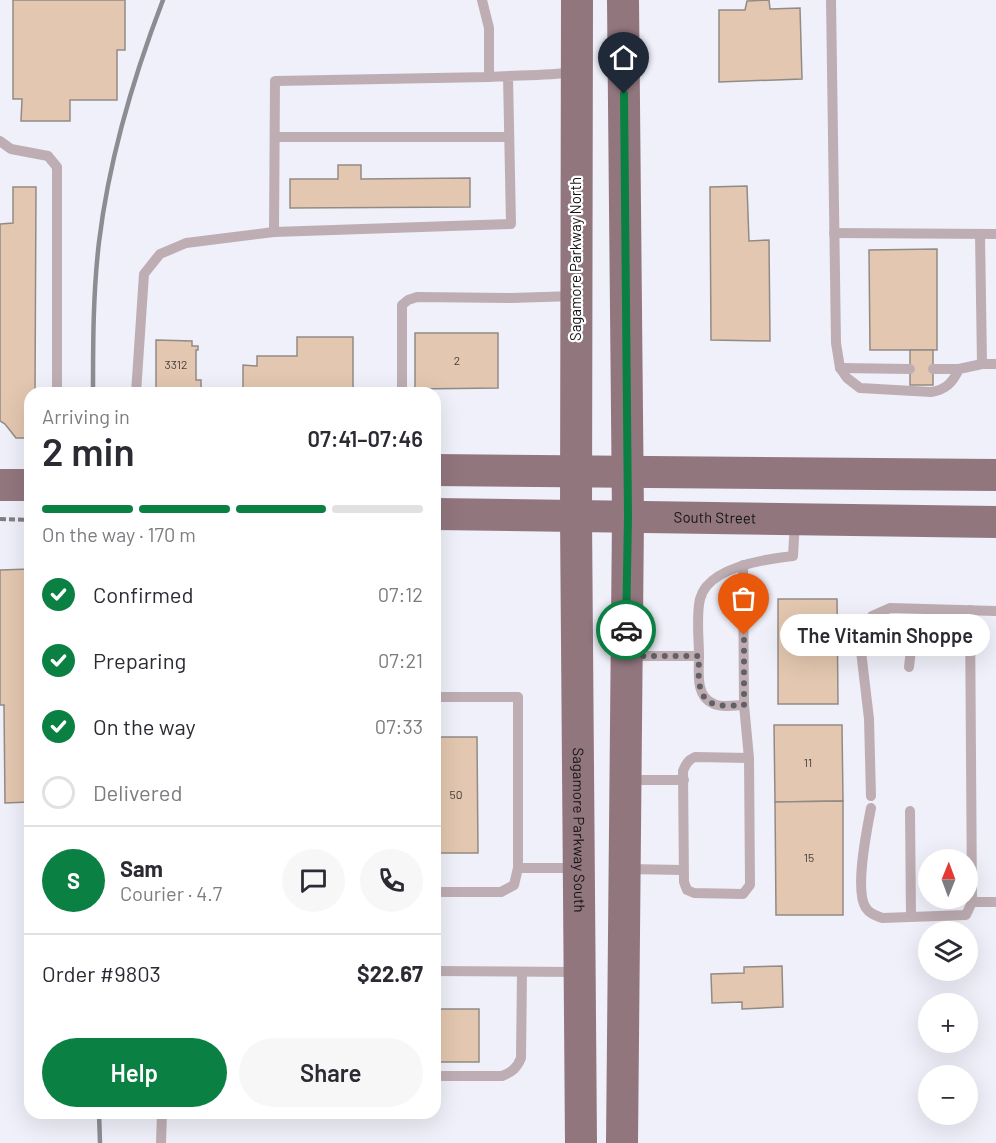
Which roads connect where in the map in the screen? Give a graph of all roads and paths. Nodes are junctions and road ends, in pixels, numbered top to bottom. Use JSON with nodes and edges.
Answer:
{"nodes":[{"id":1,"x":482,"y":0,"type":"edge"},
{"id":2,"x":577,"y":0,"type":"edge"},
{"id":3,"x":623,"y":0,"type":"edge"},
{"id":4,"x":831,"y":0,"type":"edge"},
{"id":5,"x":577,"y":72,"type":"junction"},
{"id":6,"x":508,"y":76,"type":"junction"},
{"id":7,"x":489,"y":77,"type":"junction"},
{"id":8,"x":275,"y":137,"type":"junction"},
{"id":9,"x":509,"y":137,"type":"junction"},
{"id":10,"x":0,"y":141,"type":"edge"},
{"id":11,"x":274,"y":232,"type":"junction"},
{"id":12,"x":834,"y":233,"type":"junction"},
{"id":13,"x":980,"y":234,"type":"junction"},
{"id":14,"x":996,"y":234,"type":"edge"},
{"id":15,"x":576,"y":296,"type":"junction"},
{"id":16,"x":982,"y":364,"type":"junction"},
{"id":17,"x":996,"y":364,"type":"edge"},
{"id":18,"x":840,"y":368,"type":"junction"},
{"id":19,"x":910,"y":369,"type":"dead end"},
{"id":20,"x":933,"y":369,"type":"dead end"},
{"id":21,"x":959,"y":369,"type":"junction"},
{"id":22,"x":57,"y":387,"type":"edge"},
{"id":23,"x":136,"y":387,"type":"edge"},
{"id":24,"x":402,"y":387,"type":"edge"},
{"id":25,"x":441,"y":470,"type":"edge"},
{"id":26,"x":576,"y":472,"type":"junction"},
{"id":27,"x":627,"y":473,"type":"junction"},
{"id":28,"x":996,"y":475,"type":"edge"},
{"id":29,"x":0,"y":485,"type":"edge"},
{"id":30,"x":24,"y":485,"type":"edge"},
{"id":31,"x":441,"y":514,"type":"edge"},
{"id":32,"x":576,"y":517,"type":"junction"},
{"id":33,"x":628,"y":517,"type":"junction"},
{"id":34,"x":0,"y":519,"type":"edge"},
{"id":35,"x":24,"y":520,"type":"edge"},
{"id":36,"x":795,"y":520,"type":"junction"},
{"id":37,"x":996,"y":522,"type":"edge"},
{"id":38,"x":743,"y":566,"type":"junction"},
{"id":39,"x":940,"y":609,"type":"junction"},
{"id":40,"x":970,"y":610,"type":"junction"},
{"id":41,"x":996,"y":611,"type":"edge"},
{"id":42,"x":626,"y":656,"type":"junction"},
{"id":43,"x":699,"y":656,"type":"junction"},
{"id":44,"x":909,"y":667,"type":"dead end"},
{"id":45,"x":441,"y":697,"type":"edge"},
{"id":46,"x":744,"y":705,"type":"junction"},
{"id":47,"x":749,"y":758,"type":"junction"},
{"id":48,"x":625,"y":780,"type":"junction"},
{"id":49,"x":684,"y":780,"type":"junction"},
{"id":50,"x":871,"y":796,"type":"dead end"},
{"id":51,"x":871,"y":808,"type":"dead end"},
{"id":52,"x":910,"y":811,"type":"dead end"},
{"id":53,"x":972,"y":849,"type":"edge"},
{"id":54,"x":518,"y":868,"type":"junction"},
{"id":55,"x":578,"y":868,"type":"junction"},
{"id":56,"x":624,"y":869,"type":"junction"},
{"id":57,"x":683,"y":870,"type":"junction"},
{"id":58,"x":441,"y":892,"type":"edge"},
{"id":59,"x":978,"y":902,"type":"edge"},
{"id":60,"x":996,"y":902,"type":"edge"},
{"id":61,"x":969,"y":909,"type":"edge"},
{"id":62,"x":911,"y":916,"type":"junction"},
{"id":63,"x":441,"y":971,"type":"edge"},
{"id":64,"x":522,"y":972,"type":"junction"},
{"id":65,"x":579,"y":972,"type":"junction"},
{"id":66,"x":441,"y":1076,"type":"edge"},
{"id":67,"x":162,"y":1119,"type":"edge"},
{"id":68,"x":161,"y":1143,"type":"edge"},
{"id":69,"x":581,"y":1143,"type":"edge"},
{"id":70,"x":622,"y":1143,"type":"edge"}],
"edges":[{"from":1,"to":7,"type":"lane"},
{"from":2,"to":5,"type":"main road","name":"Sagamore Parkway North"},
{"from":3,"to":27,"type":"main road"},
{"from":4,"to":12,"type":"lane"},
{"from":5,"to":6,"type":"lane"},
{"from":5,"to":15,"type":"main road","name":"Sagamore Parkway North"},
{"from":6,"to":7,"type":"lane"},
{"from":6,"to":9,"type":"lane"},
{"from":7,"to":8,"type":"lane"},
{"from":8,"to":9,"type":"lane"},
{"from":8,"to":11,"type":"lane"},
{"from":9,"to":11,"type":"lane"},
{"from":10,"to":22,"type":"lane"},
{"from":11,"to":23,"type":"lane"},
{"from":12,"to":13,"type":"lane"},
{"from":12,"to":18,"type":"lane"},
{"from":13,"to":14,"type":"lane"},
{"from":13,"to":16,"type":"lane"},
{"from":15,"to":24,"type":"lane"},
{"from":15,"to":26,"type":"main road","name":"Sagamore Parkway North"},
{"from":16,"to":17,"type":"lane"},
{"from":16,"to":21,"type":"lane"},
{"from":18,"to":19,"type":"lane"},
{"from":18,"to":21,"type":"lane"},
{"from":20,"to":21,"type":"lane"},
{"from":25,"to":26,"type":"main road"},
{"from":26,"to":27,"type":"main road"},
{"from":26,"to":32,"type":"main road","name":"Sagamore Parkway North"},
{"from":27,"to":28,"type":"main road"},
{"from":27,"to":33,"type":"main road"},
{"from":29,"to":30,"type":"main road"},
{"from":31,"to":32,"type":"main road","name":"South Street"},
{"from":32,"to":33,"type":"main road","name":"South Street"},
{"from":32,"to":55,"type":"main road","name":"Sagamore Parkway South"},
{"from":33,"to":36,"type":"main road","name":"South Street"},
{"from":33,"to":42,"type":"main road"},
{"from":34,"to":35,"type":"path"},
{"from":36,"to":37,"type":"main road","name":"South Street"},
{"from":36,"to":38,"type":"lane"},
{"from":38,"to":43,"type":"lane"},
{"from":38,"to":46,"type":"lane"},
{"from":39,"to":40,"type":"lane"},
{"from":39,"to":44,"type":"lane"},
{"from":39,"to":50,"type":"lane"},
{"from":40,"to":41,"type":"lane"},
{"from":40,"to":53,"type":"lane"},
{"from":42,"to":43,"type":"lane"},
{"from":42,"to":48,"type":"main road"},
{"from":43,"to":46,"type":"lane"},
{"from":45,"to":54,"type":"lane"},
{"from":46,"to":47,"type":"lane"},
{"from":47,"to":49,"type":"lane"},
{"from":47,"to":57,"type":"lane"},
{"from":48,"to":49,"type":"lane"},
{"from":48,"to":56,"type":"main road"},
{"from":49,"to":57,"type":"lane"},
{"from":51,"to":62,"type":"lane"},
{"from":52,"to":62,"type":"lane"},
{"from":54,"to":55,"type":"lane"},
{"from":54,"to":58,"type":"lane"},
{"from":55,"to":65,"type":"main road","name":"Sagamore Parkway South"},
{"from":56,"to":57,"type":"lane"},
{"from":56,"to":70,"type":"main road"},
{"from":59,"to":60,"type":"lane"},
{"from":61,"to":62,"type":"lane"},
{"from":63,"to":64,"type":"lane"},
{"from":64,"to":65,"type":"lane"},
{"from":64,"to":66,"type":"lane"},
{"from":65,"to":69,"type":"main road","name":"Sagamore Parkway South"},
{"from":67,"to":68,"type":"lane"}]}
